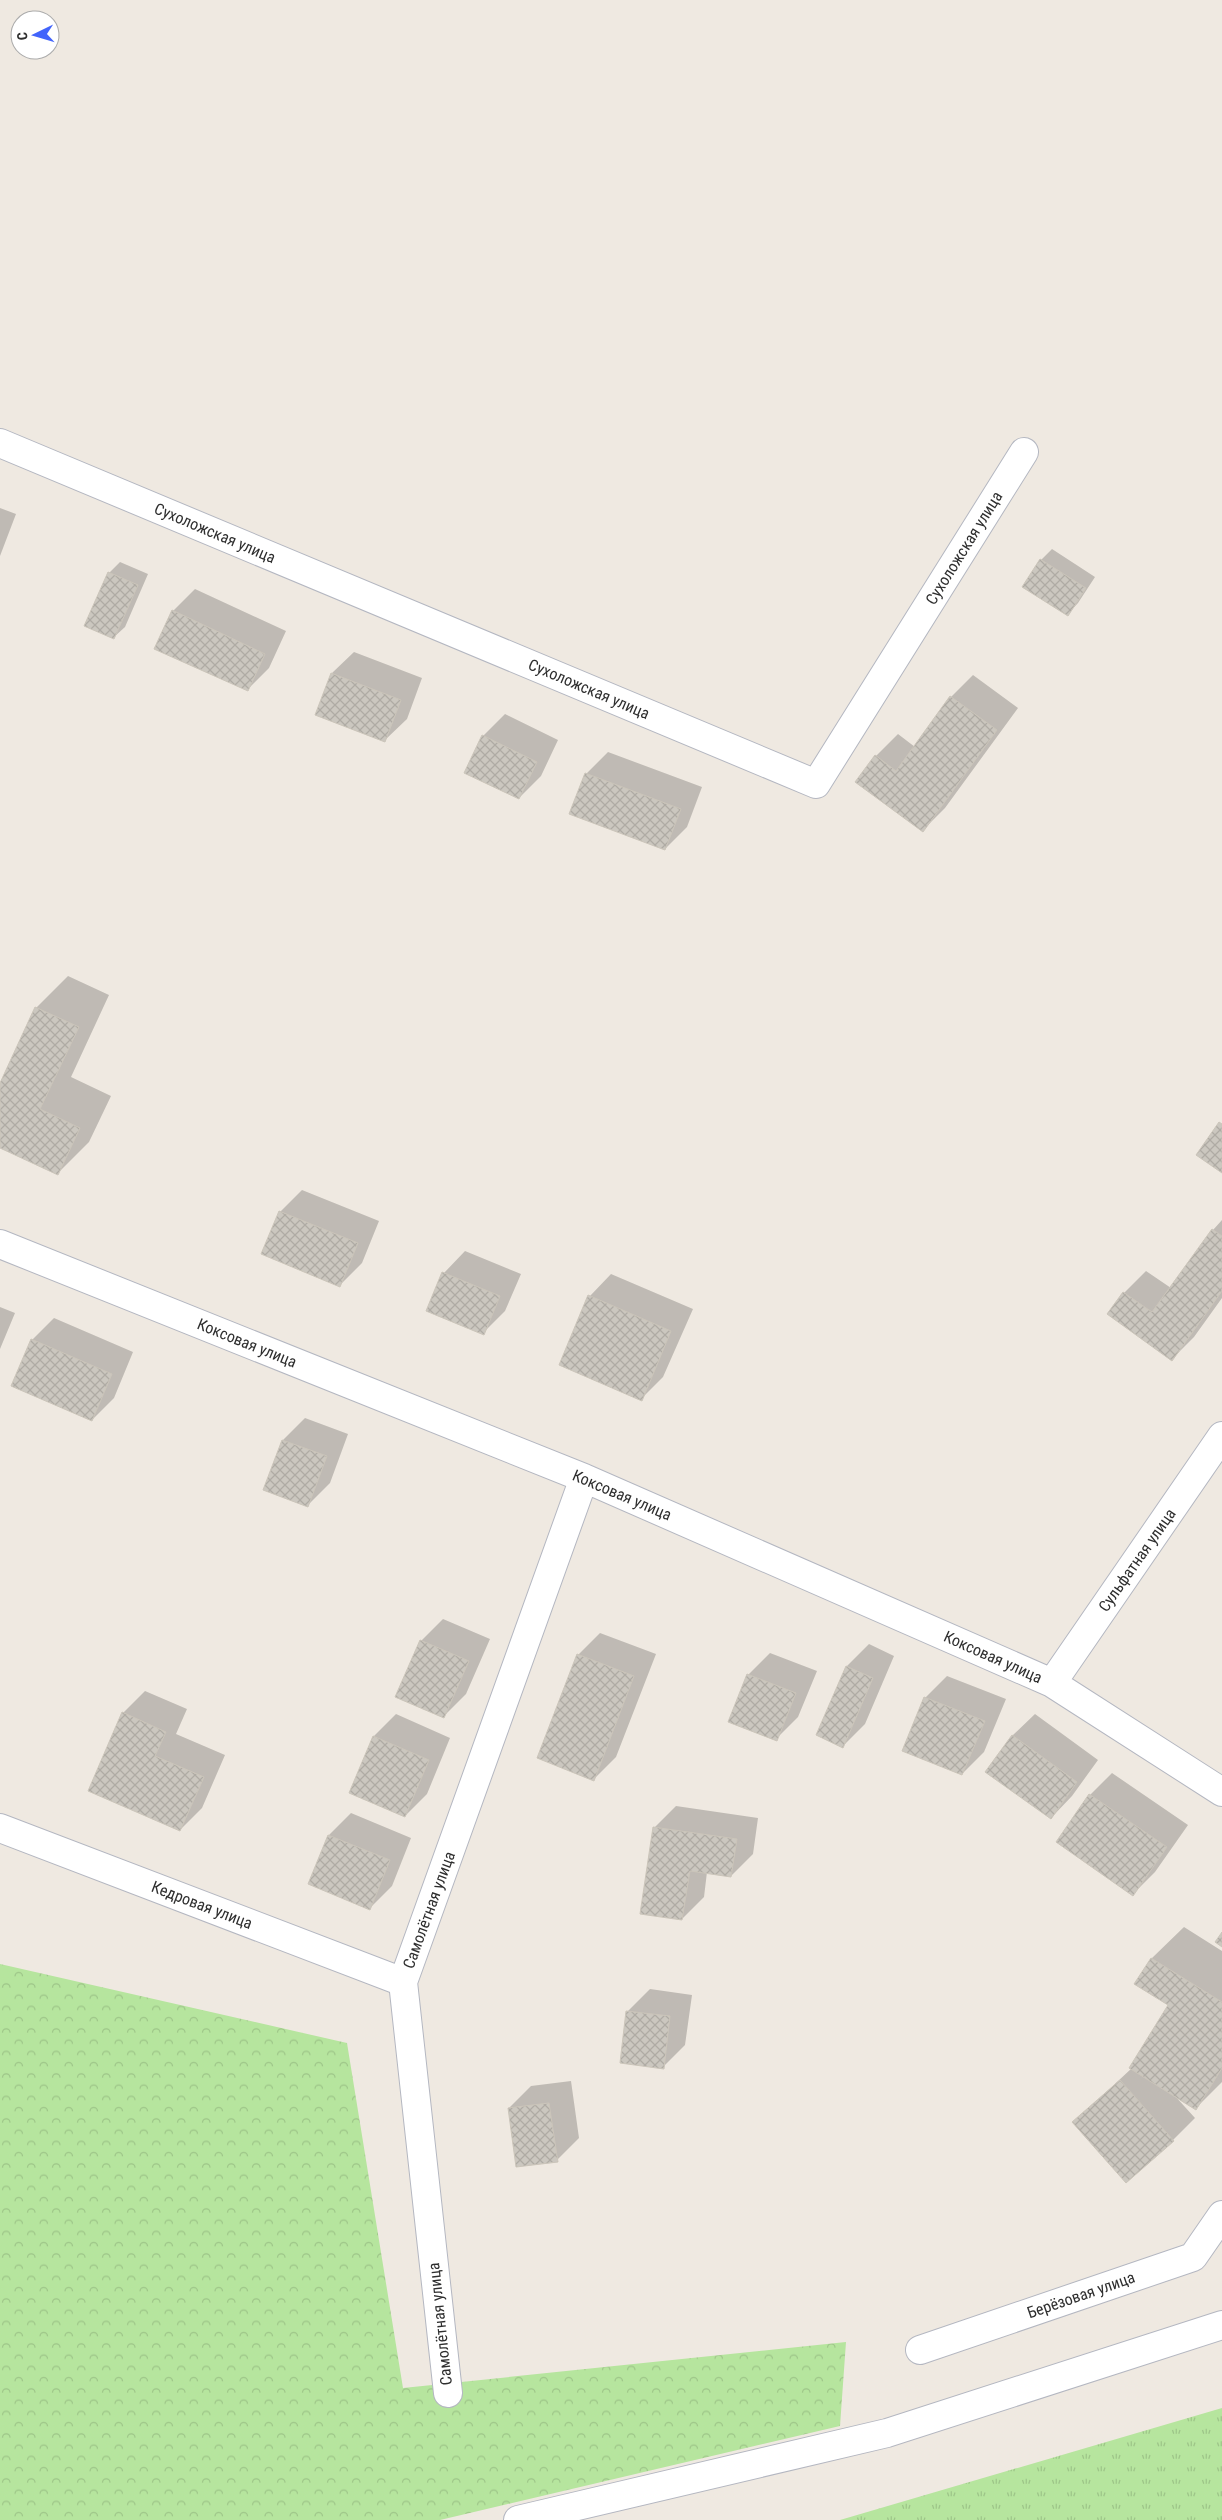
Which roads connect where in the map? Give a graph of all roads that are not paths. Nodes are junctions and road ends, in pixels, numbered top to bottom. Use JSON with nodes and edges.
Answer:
{"nodes":[{"id":1,"x":0,"y":444,"type":"edge"},
{"id":2,"x":1024,"y":452,"type":"dead end"},
{"id":3,"x":0,"y":1244,"type":"edge"},
{"id":4,"x":1222,"y":1436,"type":"edge"},
{"id":5,"x":584,"y":1478,"type":"junction"},
{"id":6,"x":1052,"y":1683,"type":"junction"},
{"id":7,"x":1222,"y":1792,"type":"edge"},
{"id":8,"x":0,"y":1828,"type":"edge"},
{"id":9,"x":403,"y":1982,"type":"junction"},
{"id":10,"x":1222,"y":2215,"type":"edge"},
{"id":11,"x":1222,"y":2325,"type":"edge"},
{"id":12,"x":920,"y":2350,"type":"dead end"},
{"id":13,"x":448,"y":2393,"type":"dead end"},
{"id":14,"x":518,"y":2520,"type":"edge"}],
"edges":[{"from":1,"to":2,"type":"street","name":"Сухоложская улица"},
{"from":3,"to":5,"type":"street","name":"Коксовая улица"},
{"from":4,"to":6,"type":"street","name":"Сульфатная улица"},
{"from":5,"to":6,"type":"street","name":"Коксовая улица"},
{"from":5,"to":9,"type":"street","name":"Самолётная улица"},
{"from":6,"to":7,"type":"street","name":"Коксовая улица"},
{"from":8,"to":9,"type":"street","name":"Кедровая улица"},
{"from":9,"to":13,"type":"street","name":"Самолётная улица"},
{"from":10,"to":12,"type":"street","name":"Берёзовая улица"},
{"from":11,"to":14,"type":"street"}]}
